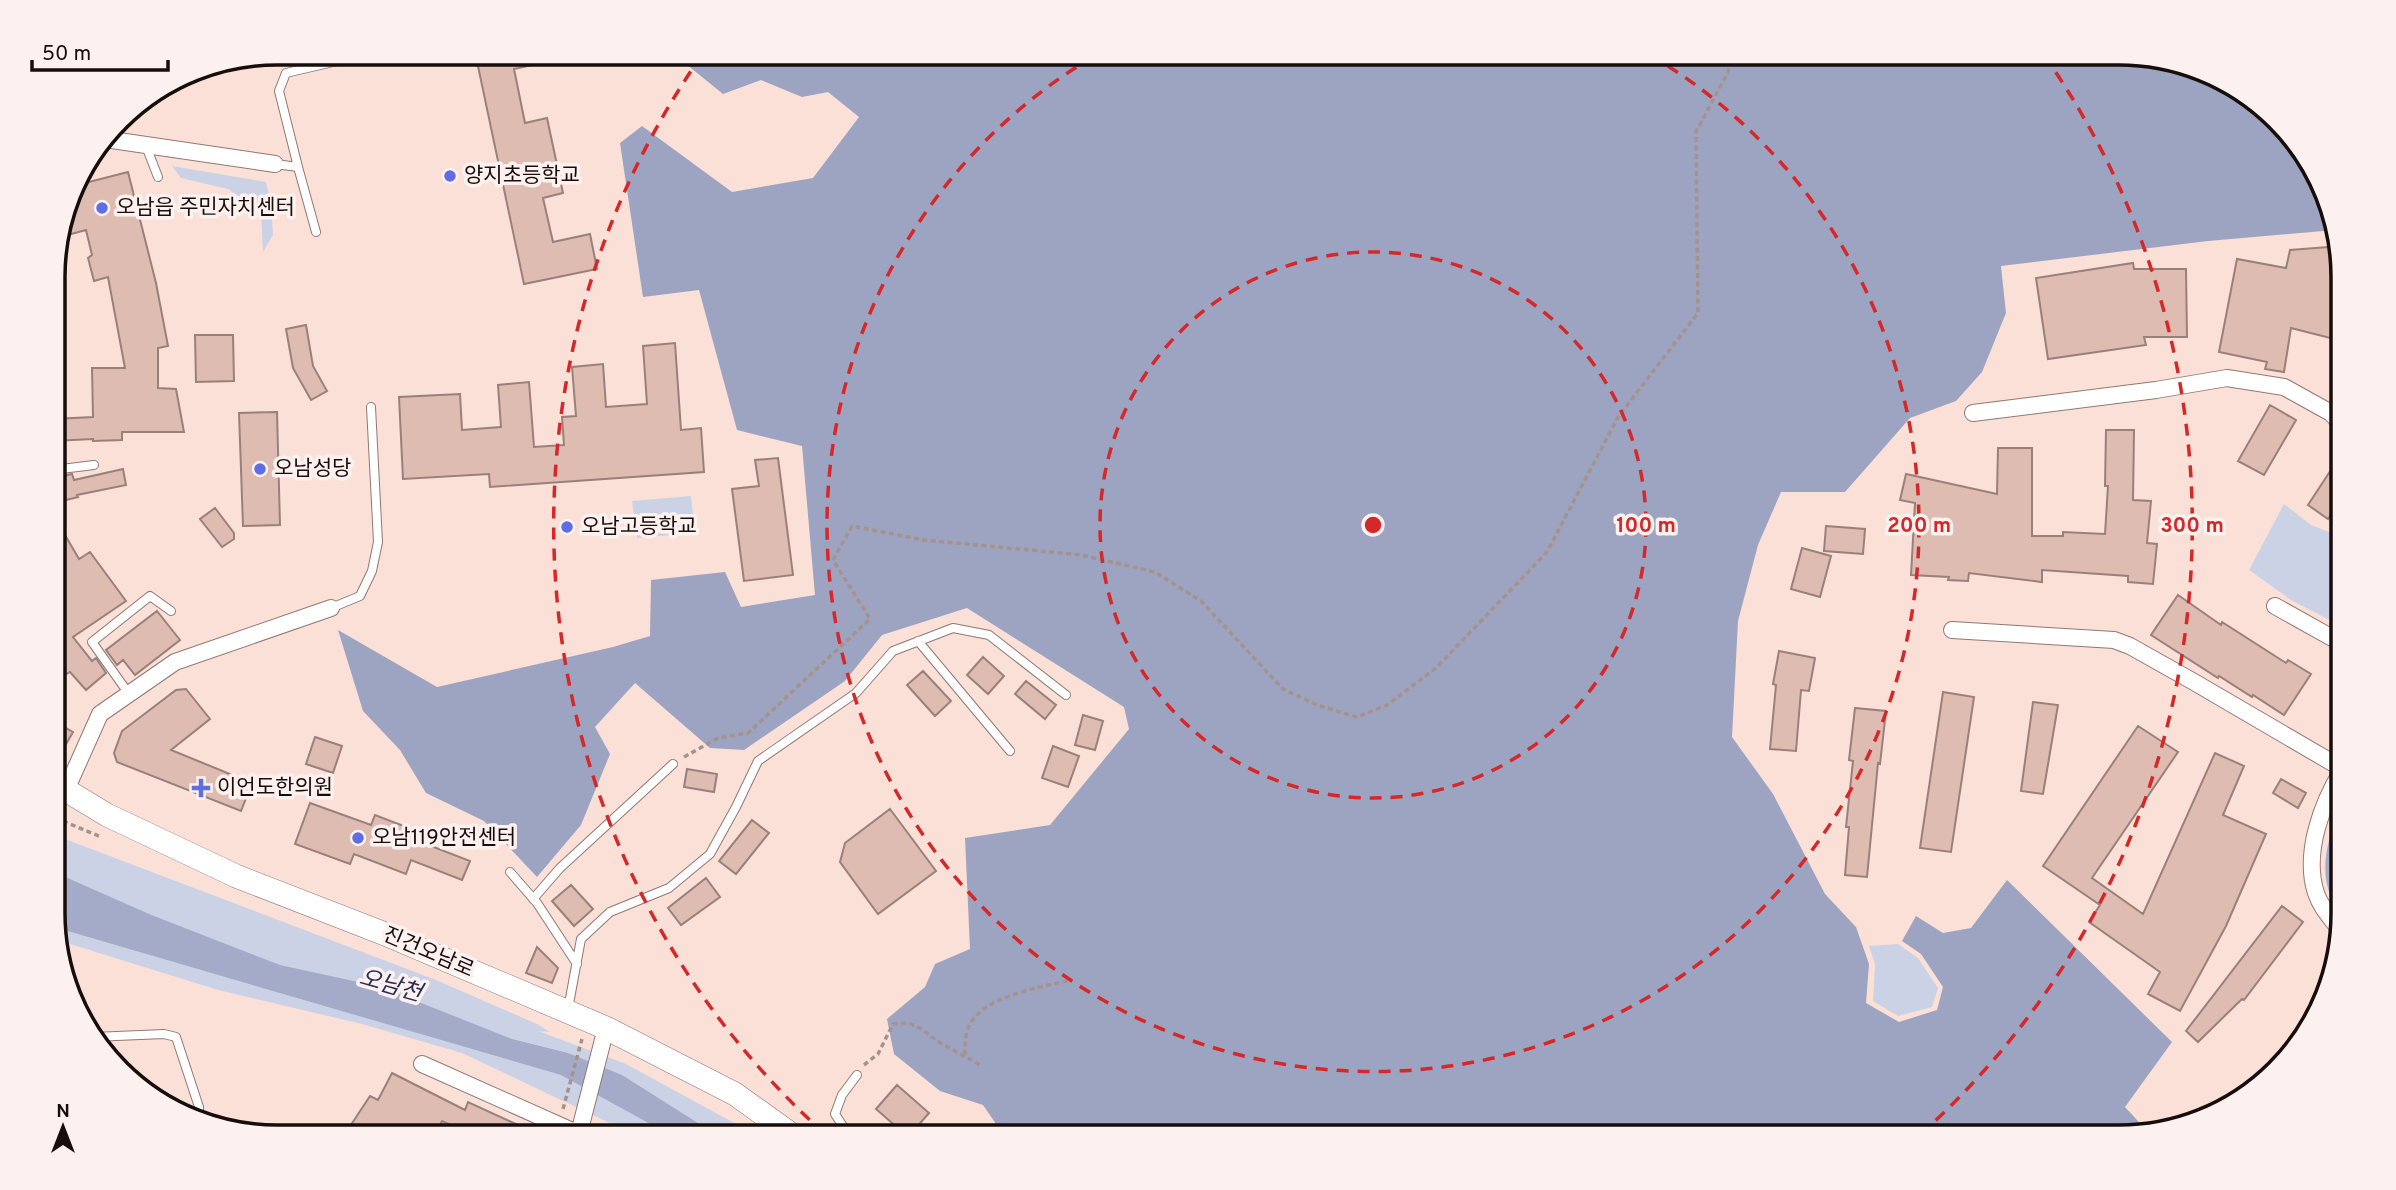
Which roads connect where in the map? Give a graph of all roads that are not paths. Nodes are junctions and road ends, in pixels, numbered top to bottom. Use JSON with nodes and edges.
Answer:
{"nodes":[{"id":1,"x":320,"y":65,"type":"edge"},
{"id":2,"x":115,"y":141,"type":"edge"},
{"id":3,"x":146,"y":145,"type":"junction"},
{"id":4,"x":275,"y":164,"type":"joint"},
{"id":5,"x":298,"y":167,"type":"junction"},
{"id":6,"x":158,"y":177,"type":"dead end"},
{"id":7,"x":316,"y":232,"type":"dead end"},
{"id":8,"x":371,"y":407,"type":"dead end"},
{"id":9,"x":1973,"y":413,"type":"dead end"},
{"id":10,"x":2331,"y":413,"type":"edge"},
{"id":11,"x":94,"y":465,"type":"dead end"},
{"id":12,"x":65,"y":469,"type":"edge"},
{"id":13,"x":2275,"y":606,"type":"dead end"},
{"id":14,"x":331,"y":608,"type":"joint"},
{"id":15,"x":171,"y":611,"type":"dead end"},
{"id":16,"x":1952,"y":630,"type":"dead end"},
{"id":17,"x":2331,"y":638,"type":"edge"},
{"id":18,"x":918,"y":641,"type":"junction"},
{"id":19,"x":129,"y":694,"type":"junction"},
{"id":20,"x":1066,"y":695,"type":"dead end"},
{"id":21,"x":1010,"y":751,"type":"dead end"},
{"id":22,"x":2331,"y":762,"type":"edge"},
{"id":23,"x":673,"y":764,"type":"road end"},
{"id":24,"x":65,"y":780,"type":"edge"},
{"id":25,"x":2331,"y":790,"type":"edge"},
{"id":26,"x":65,"y":796,"type":"edge"},
{"id":27,"x":510,"y":872,"type":"dead end"},
{"id":28,"x":533,"y":899,"type":"junction"},
{"id":29,"x":2331,"y":918,"type":"edge"},
{"id":30,"x":577,"y":964,"type":"junction"},
{"id":31,"x":567,"y":1012,"type":"junction"},
{"id":32,"x":104,"y":1037,"type":"edge"},
{"id":33,"x":604,"y":1040,"type":"junction"},
{"id":34,"x":422,"y":1064,"type":"dead end"},
{"id":35,"x":857,"y":1075,"type":"road end"},
{"id":36,"x":199,"y":1110,"type":"edge"},
{"id":37,"x":559,"y":1125,"type":"edge"},
{"id":38,"x":581,"y":1125,"type":"edge"},
{"id":39,"x":779,"y":1125,"type":"edge"},
{"id":40,"x":842,"y":1125,"type":"edge"}],
"edges":[{"from":1,"to":5,"type":"lane"},
{"from":2,"to":3,"type":"street"},
{"from":3,"to":4,"type":"street"},
{"from":3,"to":6,"type":"lane"},
{"from":4,"to":5,"type":"lane"},
{"from":5,"to":7,"type":"lane"},
{"from":8,"to":14,"type":"lane"},
{"from":9,"to":10,"type":"street"},
{"from":11,"to":12,"type":"lane"},
{"from":13,"to":17,"type":"street"},
{"from":14,"to":19,"type":"street"},
{"from":15,"to":19,"type":"lane"},
{"from":16,"to":22,"type":"street"},
{"from":18,"to":20,"type":"lane"},
{"from":18,"to":21,"type":"lane"},
{"from":18,"to":30,"type":"lane"},
{"from":19,"to":24,"type":"street"},
{"from":23,"to":28,"type":"lane"},
{"from":25,"to":29,"type":"street"},
{"from":26,"to":31,"type":"main road","name":"진건오남로"},
{"from":27,"to":28,"type":"lane"},
{"from":28,"to":30,"type":"lane"},
{"from":30,"to":31,"type":"lane"},
{"from":31,"to":33,"type":"main road","name":"진건오남로"},
{"from":32,"to":36,"type":"lane"},
{"from":33,"to":38,"type":"street"},
{"from":33,"to":39,"type":"main road","name":"진건오남로"},
{"from":34,"to":37,"type":"street"},
{"from":35,"to":40,"type":"lane"}]}
